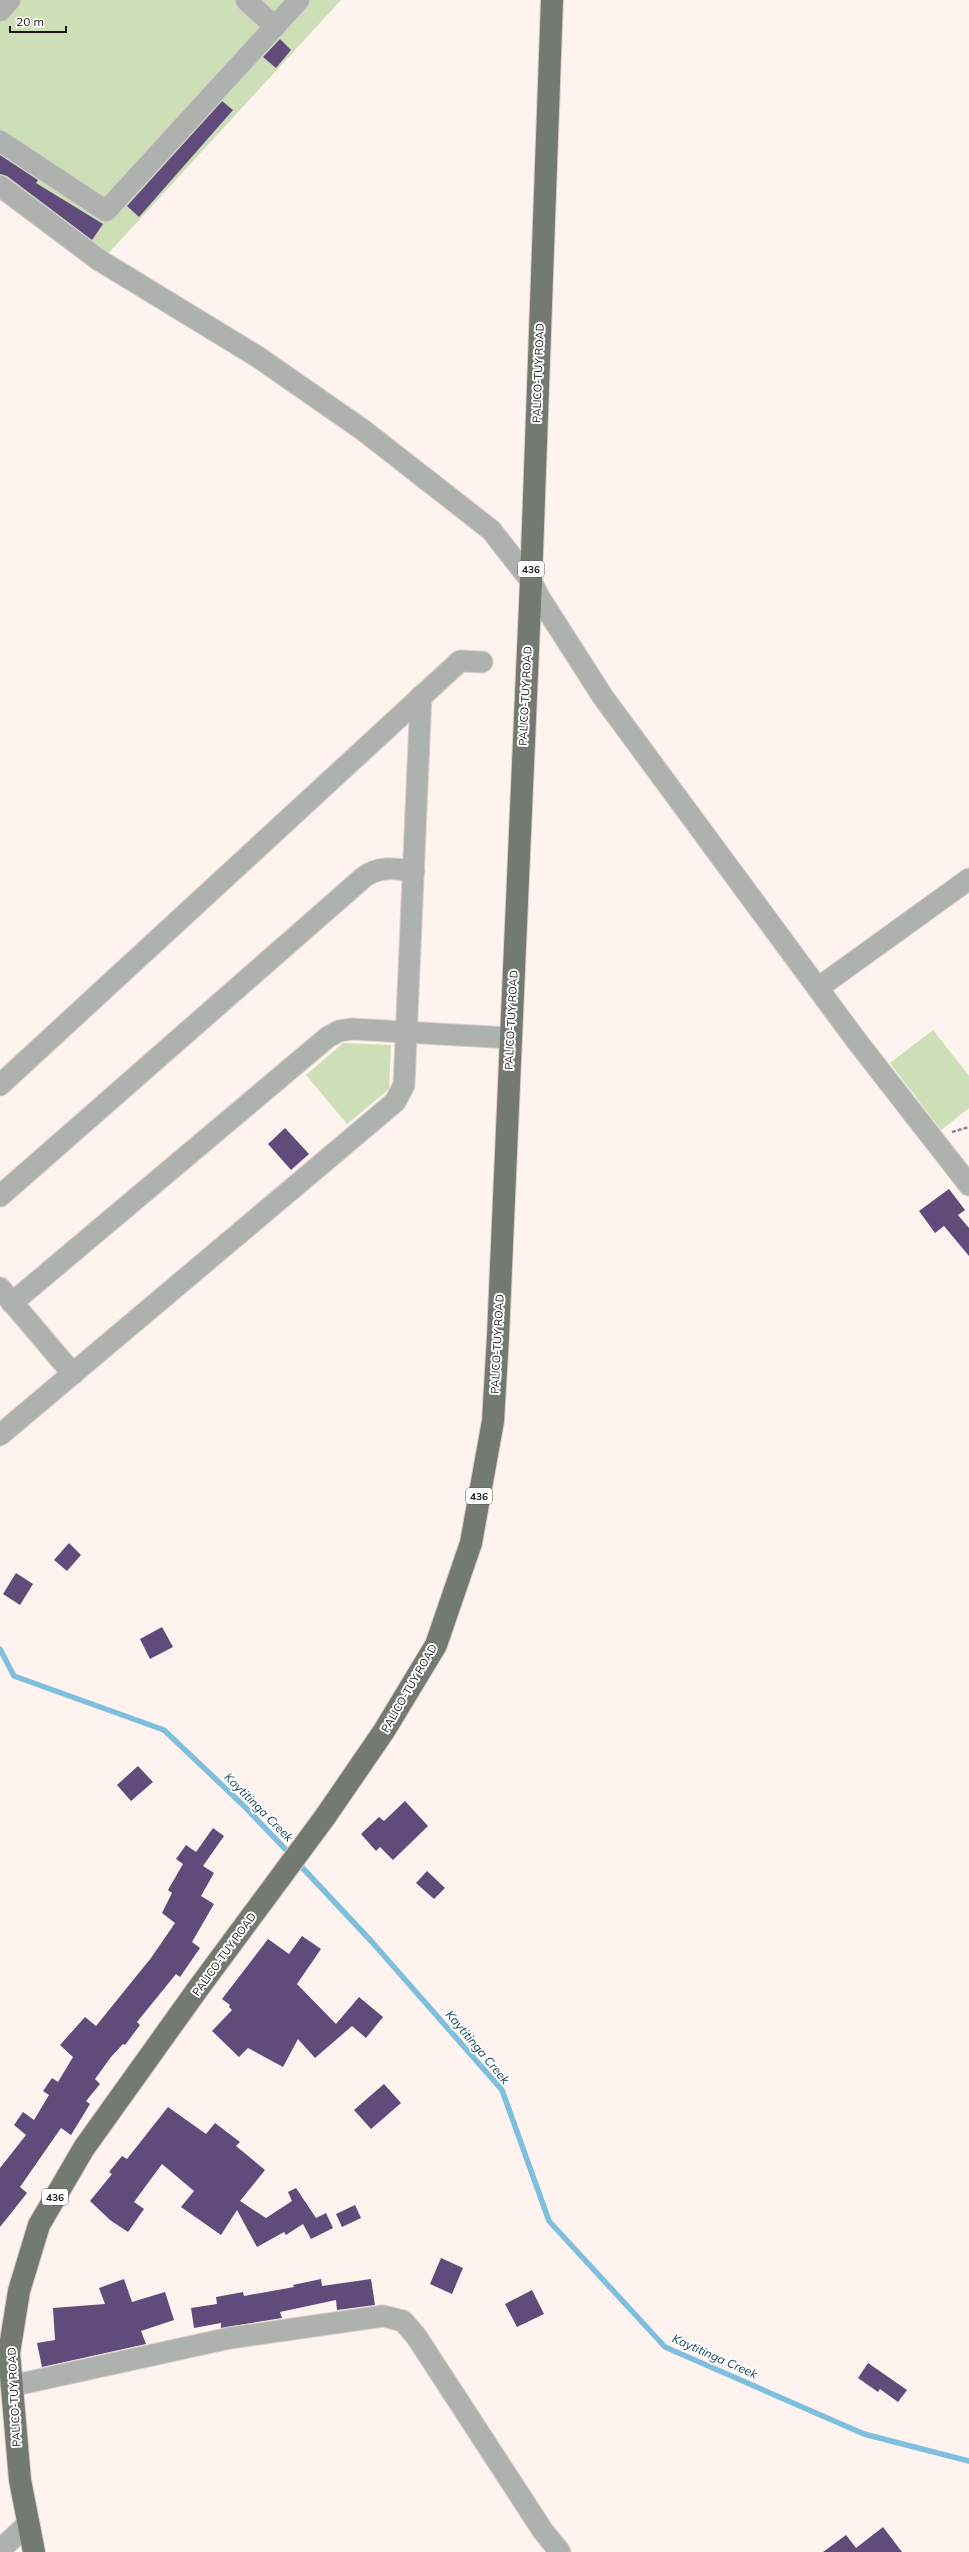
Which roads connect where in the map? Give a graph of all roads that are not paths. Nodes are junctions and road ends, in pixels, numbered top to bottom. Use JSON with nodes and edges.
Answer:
{"nodes":[{"id":1,"x":10,"y":0,"type":"edge"},
{"id":2,"x":246,"y":0,"type":"edge"},
{"id":3,"x":299,"y":0,"type":"edge"},
{"id":4,"x":552,"y":0,"type":"edge"},
{"id":5,"x":0,"y":11,"type":"edge"},
{"id":6,"x":275,"y":27,"type":"junction"},
{"id":7,"x":0,"y":141,"type":"edge"},
{"id":8,"x":0,"y":186,"type":"edge"},
{"id":9,"x":531,"y":581,"type":"junction"},
{"id":10,"x":482,"y":662,"type":"dead end"},
{"id":11,"x":422,"y":696,"type":"junction"},
{"id":12,"x":414,"y":871,"type":"junction"},
{"id":13,"x":969,"y":879,"type":"edge"},
{"id":14,"x":818,"y":988,"type":"junction"},
{"id":15,"x":407,"y":1032,"type":"junction"},
{"id":16,"x":511,"y":1038,"type":"junction"},
{"id":17,"x":0,"y":1085,"type":"edge"},
{"id":18,"x":969,"y":1185,"type":"edge"},
{"id":19,"x":0,"y":1196,"type":"edge"},
{"id":20,"x":6,"y":1295,"type":"edge"},
{"id":21,"x":73,"y":1374,"type":"junction"},
{"id":22,"x":0,"y":1433,"type":"edge"},
{"id":23,"x":5,"y":2345,"type":"edge"},
{"id":24,"x":11,"y":2386,"type":"junction"},
{"id":25,"x":29,"y":2523,"type":"junction"},
{"id":26,"x":0,"y":2550,"type":"edge"},
{"id":27,"x":34,"y":2552,"type":"edge"},
{"id":28,"x":560,"y":2552,"type":"edge"}],
"edges":[{"from":1,"to":5,"type":"street"},
{"from":2,"to":6,"type":"street"},
{"from":3,"to":6,"type":"street"},
{"from":4,"to":9,"type":"main road","name":"PALICO-TUY ROAD","number":"436"},
{"from":6,"to":7,"type":"street"},
{"from":8,"to":9,"type":"street"},
{"from":9,"to":14,"type":"street"},
{"from":9,"to":16,"type":"main road","name":"PALICO-TUY ROAD","number":"436"},
{"from":10,"to":11,"type":"street"},
{"from":11,"to":12,"type":"street"},
{"from":11,"to":17,"type":"street"},
{"from":12,"to":15,"type":"street"},
{"from":12,"to":19,"type":"street"},
{"from":13,"to":14,"type":"street"},
{"from":14,"to":18,"type":"street"},
{"from":15,"to":16,"type":"street"},
{"from":15,"to":20,"type":"street"},
{"from":15,"to":21,"type":"street"},
{"from":16,"to":23,"type":"main road","name":"PALICO-TUY ROAD","number":"436"},
{"from":20,"to":21,"type":"street"},
{"from":21,"to":22,"type":"street"},
{"from":23,"to":24,"type":"main road","name":"PALICO-TUY ROAD","number":"436"},
{"from":24,"to":25,"type":"main road","name":"PALICO-TUY ROAD","number":"436"},
{"from":24,"to":28,"type":"street"},
{"from":25,"to":26,"type":"street"},
{"from":25,"to":27,"type":"main road","name":"PALICO-TUY ROAD","number":"436"}]}
